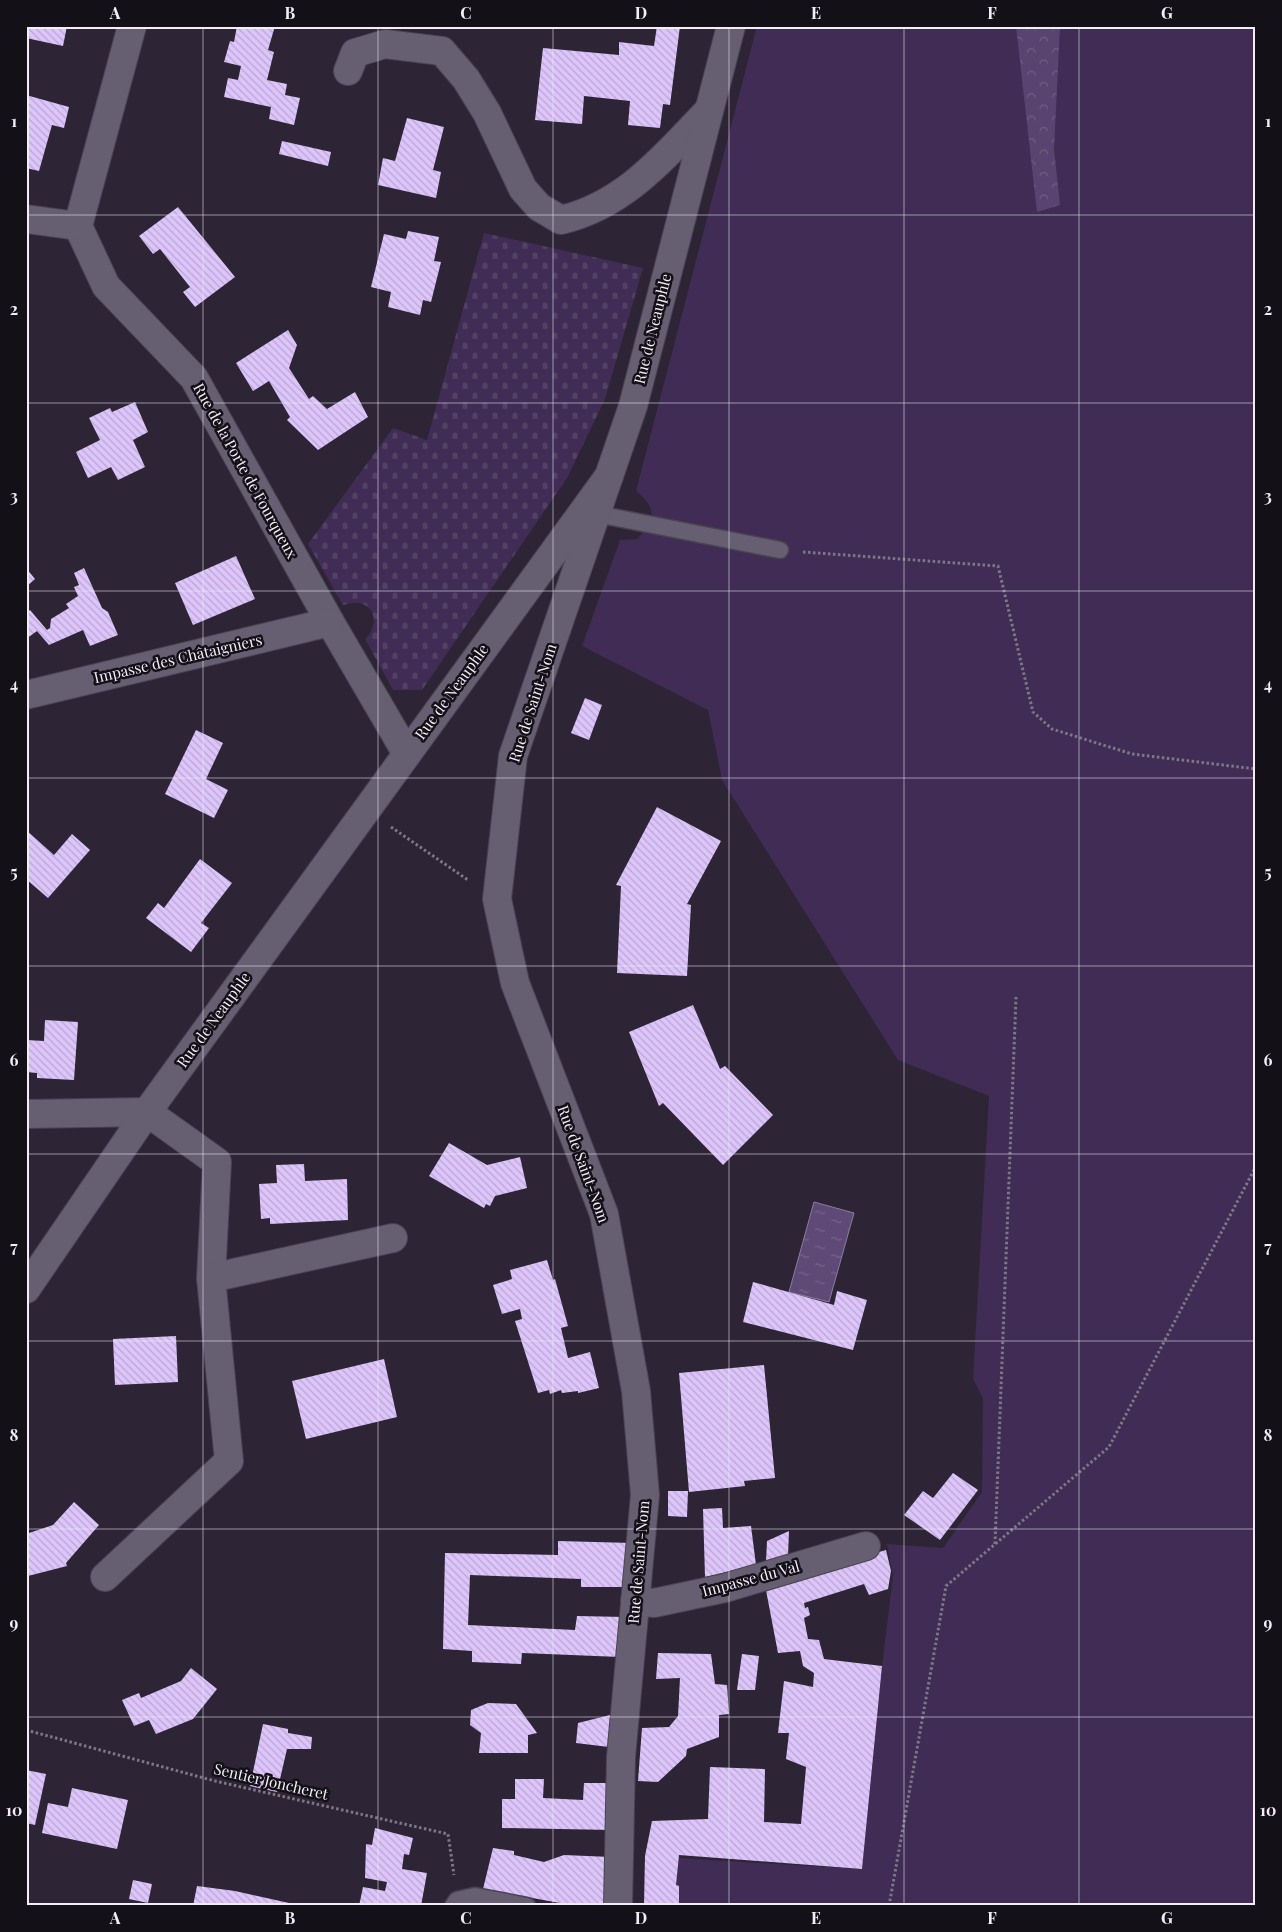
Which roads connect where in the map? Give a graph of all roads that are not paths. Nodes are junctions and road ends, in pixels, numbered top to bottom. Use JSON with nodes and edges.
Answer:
{"nodes":[{"id":1,"x":132,"y":26,"type":"edge"},
{"id":2,"x":731,"y":26,"type":"edge"},
{"id":3,"x":348,"y":71,"type":"dead end"},
{"id":4,"x":709,"y":110,"type":"junction"},
{"id":5,"x":26,"y":219,"type":"edge"},
{"id":6,"x":78,"y":226,"type":"junction"},
{"id":7,"x":609,"y":476,"type":"junction"},
{"id":8,"x":597,"y":514,"type":"junction"},
{"id":9,"x":780,"y":550,"type":"road end"},
{"id":10,"x":330,"y":622,"type":"junction"},
{"id":11,"x":26,"y":695,"type":"edge"},
{"id":12,"x":407,"y":754,"type":"junction"},
{"id":13,"x":147,"y":1112,"type":"junction"},
{"id":14,"x":26,"y":1114,"type":"edge"},
{"id":15,"x":393,"y":1238,"type":"dead end"},
{"id":16,"x":211,"y":1278,"type":"junction"},
{"id":17,"x":26,"y":1289,"type":"edge"},
{"id":18,"x":866,"y":1546,"type":"dead end"},
{"id":19,"x":105,"y":1577,"type":"dead end"},
{"id":20,"x":635,"y":1601,"type":"junction"},
{"id":21,"x":455,"y":1903,"type":"edge"},
{"id":22,"x":527,"y":1906,"type":"edge"},
{"id":23,"x":618,"y":1906,"type":"edge"}],
"edges":[{"from":1,"to":6,"type":"street"},
{"from":2,"to":4,"type":"street","name":"Rue de Neauphle"},
{"from":3,"to":4,"type":"street"},
{"from":4,"to":7,"type":"street","name":"Rue de Neauphle"},
{"from":5,"to":6,"type":"street"},
{"from":6,"to":10,"type":"street","name":"Rue de la Porte de Fourqueux"},
{"from":7,"to":8,"type":"street","name":"Rue de Saint-Nom"},
{"from":7,"to":12,"type":"street","name":"Rue de Neauphle"},
{"from":8,"to":9,"type":"lane"},
{"from":8,"to":20,"type":"street","name":"Rue de Saint-Nom"},
{"from":10,"to":11,"type":"street","name":"Impasse des Châtaigniers"},
{"from":10,"to":12,"type":"street","name":"Rue de la Porte de Fourqueux"},
{"from":12,"to":13,"type":"street","name":"Rue de Neauphle"},
{"from":13,"to":14,"type":"street"},
{"from":13,"to":16,"type":"street"},
{"from":13,"to":17,"type":"street","name":"Rue de Neauphle"},
{"from":15,"to":16,"type":"street"},
{"from":16,"to":19,"type":"street"},
{"from":18,"to":20,"type":"street","name":"Impasse du Val"},
{"from":20,"to":23,"type":"street","name":"Rue de Saint-Nom"},
{"from":21,"to":22,"type":"lane"}]}
